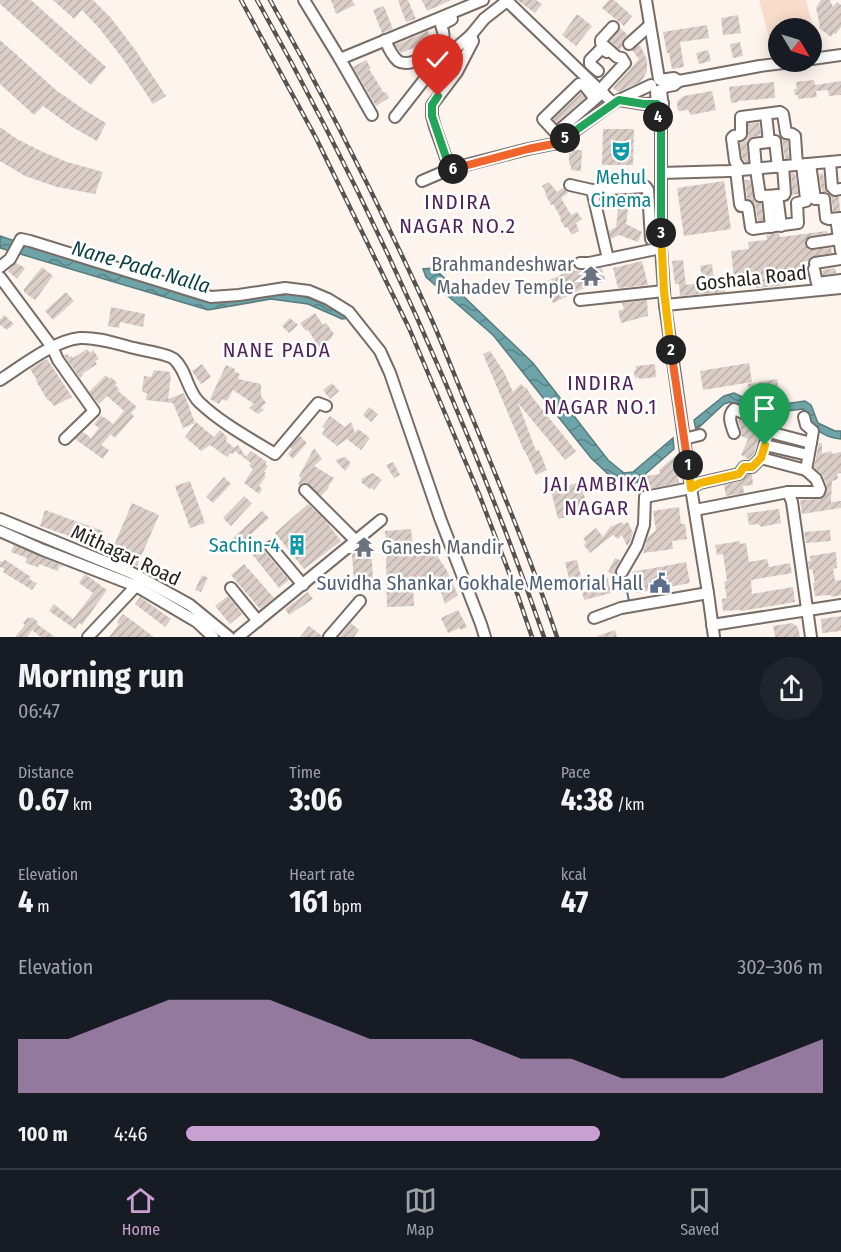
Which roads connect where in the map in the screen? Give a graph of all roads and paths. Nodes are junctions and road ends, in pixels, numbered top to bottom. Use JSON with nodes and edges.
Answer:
{"nodes":[{"id":1,"x":304,"y":0,"type":"edge"},
{"id":2,"x":483,"y":0,"type":"edge"},
{"id":3,"x":646,"y":0,"type":"edge"},
{"id":4,"x":507,"y":1,"type":"edge"},
{"id":5,"x":452,"y":17,"type":"junction"},
{"id":6,"x":650,"y":25,"type":"junction"},
{"id":7,"x":613,"y":27,"type":"dead end"},
{"id":8,"x":471,"y":35,"type":"junction"},
{"id":9,"x":385,"y":40,"type":"junction"},
{"id":10,"x":629,"y":44,"type":"dead end"},
{"id":11,"x":841,"y":55,"type":"edge"},
{"id":12,"x":822,"y":58,"type":"edge"},
{"id":13,"x":340,"y":59,"type":"junction"},
{"id":14,"x":768,"y":65,"type":"edge"},
{"id":15,"x":597,"y":71,"type":"dead end"},
{"id":16,"x":658,"y":85,"type":"junction"},
{"id":17,"x":599,"y":92,"type":"junction"},
{"id":18,"x":616,"y":101,"type":"junction"},
{"id":19,"x":660,"y":104,"type":"junction"},
{"id":20,"x":762,"y":114,"type":"junction"},
{"id":21,"x":372,"y":115,"type":"dead end"},
{"id":22,"x":394,"y":117,"type":"dead end"},
{"id":23,"x":765,"y":142,"type":"junction"},
{"id":24,"x":835,"y":162,"type":"edge"},
{"id":25,"x":803,"y":164,"type":"junction"},
{"id":26,"x":781,"y":166,"type":"junction"},
{"id":27,"x":450,"y":169,"type":"junction"},
{"id":28,"x":756,"y":169,"type":"junction"},
{"id":29,"x":739,"y":170,"type":"junction"},
{"id":30,"x":661,"y":173,"type":"junction"},
{"id":31,"x":422,"y":182,"type":"dead end"},
{"id":32,"x":570,"y":185,"type":"dead end"},
{"id":33,"x":841,"y":189,"type":"edge"},
{"id":34,"x":592,"y":190,"type":"junction"},
{"id":35,"x":841,"y":195,"type":"edge"},
{"id":36,"x":772,"y":196,"type":"junction"},
{"id":37,"x":661,"y":204,"type":"junction"},
{"id":38,"x":649,"y":205,"type":"junction"},
{"id":39,"x":839,"y":221,"type":"edge"},
{"id":40,"x":776,"y":226,"type":"junction"},
{"id":41,"x":839,"y":239,"type":"junction"},
{"id":42,"x":658,"y":241,"type":"junction"},
{"id":43,"x":812,"y":243,"type":"dead end"},
{"id":44,"x":841,"y":251,"type":"edge"},
{"id":45,"x":607,"y":255,"type":"junction"},
{"id":46,"x":840,"y":261,"type":"edge"},
{"id":47,"x":580,"y":263,"type":"dead end"},
{"id":48,"x":0,"y":267,"type":"edge"},
{"id":49,"x":0,"y":277,"type":"edge"},
{"id":50,"x":841,"y":281,"type":"edge"},
{"id":51,"x":841,"y":288,"type":"edge"},
{"id":52,"x":664,"y":291,"type":"junction"},
{"id":53,"x":580,"y":300,"type":"dead end"},
{"id":54,"x":665,"y":305,"type":"junction"},
{"id":55,"x":52,"y":347,"type":"junction"},
{"id":56,"x":0,"y":380,"type":"edge"},
{"id":57,"x":326,"y":406,"type":"dead end"},
{"id":58,"x":804,"y":417,"type":"dead end"},
{"id":59,"x":770,"y":425,"type":"junction"},
{"id":60,"x":734,"y":433,"type":"dead end"},
{"id":61,"x":700,"y":435,"type":"dead end"},
{"id":62,"x":65,"y":439,"type":"dead end"},
{"id":63,"x":684,"y":439,"type":"junction"},
{"id":64,"x":815,"y":441,"type":"junction"},
{"id":65,"x":765,"y":445,"type":"junction"},
{"id":66,"x":808,"y":455,"type":"junction"},
{"id":67,"x":761,"y":458,"type":"junction"},
{"id":68,"x":806,"y":470,"type":"junction"},
{"id":69,"x":691,"y":488,"type":"junction"},
{"id":70,"x":305,"y":490,"type":"dead end"},
{"id":71,"x":788,"y":492,"type":"junction"},
{"id":72,"x":695,"y":510,"type":"junction"},
{"id":73,"x":0,"y":519,"type":"edge"},
{"id":74,"x":381,"y":520,"type":"dead end"},
{"id":75,"x":0,"y":531,"type":"edge"},
{"id":76,"x":356,"y":541,"type":"junction"},
{"id":77,"x":271,"y":547,"type":"dead end"},
{"id":78,"x":622,"y":572,"type":"dead end"},
{"id":79,"x":138,"y":582,"type":"junction"},
{"id":80,"x":303,"y":585,"type":"junction"},
{"id":81,"x":231,"y":588,"type":"dead end"},
{"id":82,"x":708,"y":592,"type":"junction"},
{"id":83,"x":360,"y":601,"type":"dead end"},
{"id":84,"x":841,"y":605,"type":"edge"},
{"id":85,"x":807,"y":610,"type":"junction"},
{"id":86,"x":594,"y":618,"type":"dead end"},
{"id":87,"x":258,"y":621,"type":"junction"},
{"id":88,"x":712,"y":625,"type":"junction"},
{"id":89,"x":88,"y":637,"type":"edge"},
{"id":90,"x":213,"y":637,"type":"edge"},
{"id":91,"x":229,"y":637,"type":"edge"},
{"id":92,"x":238,"y":637,"type":"edge"},
{"id":93,"x":329,"y":637,"type":"edge"},
{"id":94,"x":484,"y":637,"type":"edge"},
{"id":95,"x":714,"y":637,"type":"edge"},
{"id":96,"x":811,"y":637,"type":"edge"}],
"edges":[{"from":1,"to":13,"type":"street"},
{"from":2,"to":5,"type":"street"},
{"from":3,"to":6,"type":"street"},
{"from":4,"to":8,"type":"street"},
{"from":4,"to":17,"type":"street"},
{"from":5,"to":9,"type":"street"},
{"from":5,"to":9,"type":"street"},
{"from":6,"to":10,"type":"street"},
{"from":6,"to":16,"type":"street"},
{"from":7,"to":17,"type":"street"},
{"from":8,"to":22,"type":"street"},
{"from":8,"to":27,"type":"street"},
{"from":9,"to":13,"type":"street"},
{"from":11,"to":12,"type":"street"},
{"from":13,"to":21,"type":"street"},
{"from":14,"to":16,"type":"street"},
{"from":15,"to":17,"type":"street"},
{"from":16,"to":18,"type":"street"},
{"from":16,"to":19,"type":"street"},
{"from":17,"to":17,"type":"street"},
{"from":17,"to":18,"type":"street"},
{"from":18,"to":19,"type":"street"},
{"from":18,"to":27,"type":"street"},
{"from":19,"to":30,"type":"street"},
{"from":20,"to":23,"type":"street"},
{"from":20,"to":25,"type":"street"},
{"from":20,"to":29,"type":"street"},
{"from":23,"to":26,"type":"street"},
{"from":23,"to":28,"type":"street"},
{"from":24,"to":25,"type":"street"},
{"from":24,"to":33,"type":"street"},
{"from":25,"to":26,"type":"street"},
{"from":25,"to":39,"type":"street"},
{"from":25,"to":40,"type":"street"},
{"from":26,"to":28,"type":"street"},
{"from":26,"to":36,"type":"street"},
{"from":27,"to":31,"type":"street"},
{"from":28,"to":29,"type":"street"},
{"from":28,"to":36,"type":"street"},
{"from":29,"to":30,"type":"street"},
{"from":29,"to":40,"type":"street"},
{"from":30,"to":37,"type":"street"},
{"from":32,"to":34,"type":"street"},
{"from":33,"to":35,"type":"street"},
{"from":34,"to":38,"type":"street"},
{"from":34,"to":45,"type":"street"},
{"from":36,"to":40,"type":"street"},
{"from":37,"to":38,"type":"street"},
{"from":37,"to":42,"type":"street"},
{"from":38,"to":42,"type":"street"},
{"from":39,"to":41,"type":"street"},
{"from":41,"to":43,"type":"street"},
{"from":41,"to":44,"type":"street"},
{"from":42,"to":45,"type":"street"},
{"from":42,"to":52,"type":"street"},
{"from":45,"to":47,"type":"street"},
{"from":46,"to":50,"type":"street"},
{"from":46,"to":50,"type":"street"},
{"from":48,"to":94,"type":"street"},
{"from":49,"to":55,"type":"street"},
{"from":51,"to":54,"type":"street","name":"Goshala Road"},
{"from":52,"to":53,"type":"street"},
{"from":52,"to":54,"type":"street"},
{"from":54,"to":63,"type":"street"},
{"from":55,"to":56,"type":"street"},
{"from":55,"to":57,"type":"street"},
{"from":55,"to":62,"type":"street"},
{"from":58,"to":64,"type":"street"},
{"from":59,"to":60,"type":"street"},
{"from":59,"to":64,"type":"street"},
{"from":59,"to":65,"type":"street"},
{"from":61,"to":63,"type":"street"},
{"from":63,"to":69,"type":"street"},
{"from":64,"to":66,"type":"street"},
{"from":65,"to":66,"type":"street"},
{"from":65,"to":67,"type":"street"},
{"from":66,"to":68,"type":"street"},
{"from":67,"to":68,"type":"street"},
{"from":67,"to":69,"type":"street"},
{"from":68,"to":71,"type":"street"},
{"from":69,"to":72,"type":"street"},
{"from":69,"to":78,"type":"street"},
{"from":70,"to":76,"type":"street"},
{"from":71,"to":72,"type":"street"},
{"from":71,"to":85,"type":"street"},
{"from":72,"to":82,"type":"street"},
{"from":73,"to":79,"type":"street","name":"Mithagar Road"},
{"from":74,"to":76,"type":"street"},
{"from":75,"to":79,"type":"street","name":"Mithagar Road"},
{"from":76,"to":80,"type":"street"},
{"from":77,"to":80,"type":"street"},
{"from":79,"to":89,"type":"street"},
{"from":79,"to":90,"type":"street","name":"Mithagar Road"},
{"from":79,"to":91,"type":"street","name":"Mithagar Road"},
{"from":80,"to":87,"type":"street"},
{"from":81,"to":87,"type":"street"},
{"from":82,"to":86,"type":"street"},
{"from":82,"to":88,"type":"street"},
{"from":83,"to":93,"type":"street"},
{"from":84,"to":85,"type":"street"},
{"from":85,"to":88,"type":"street"},
{"from":85,"to":96,"type":"street"},
{"from":87,"to":92,"type":"street"},
{"from":88,"to":95,"type":"street"}]}
